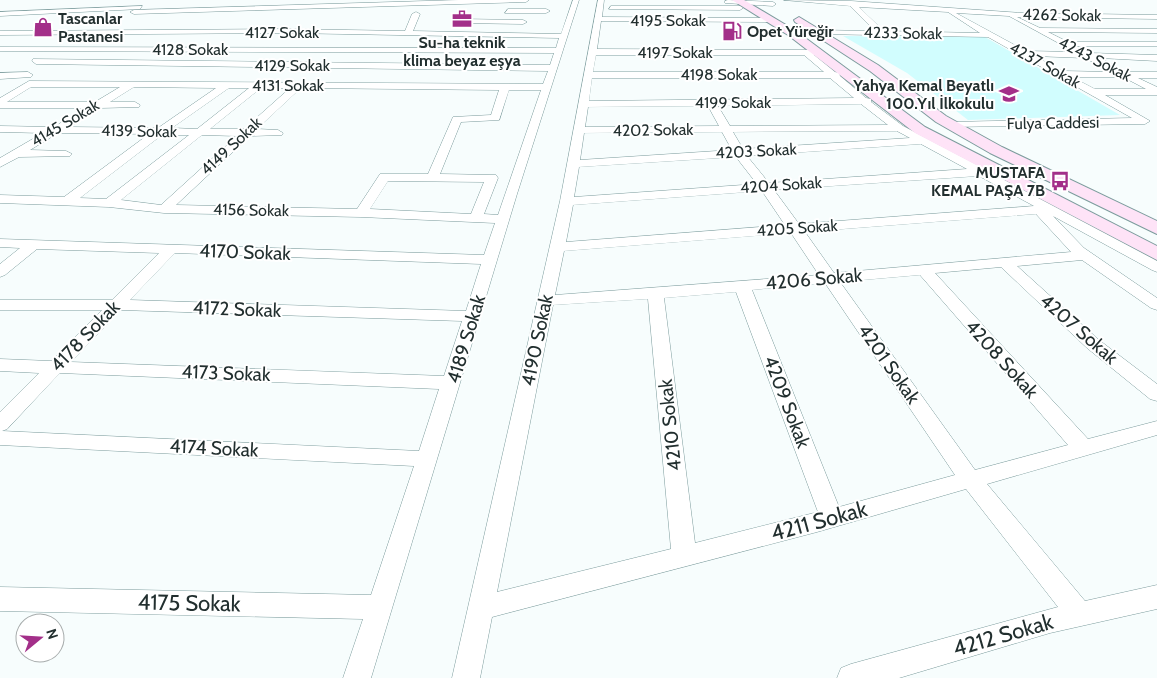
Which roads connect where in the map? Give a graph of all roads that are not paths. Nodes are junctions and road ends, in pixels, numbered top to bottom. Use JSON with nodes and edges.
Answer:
{"nodes":[{"id":1,"x":146,"y":0,"type":"edge"},
{"id":2,"x":203,"y":0,"type":"edge"},
{"id":3,"x":293,"y":0,"type":"edge"},
{"id":4,"x":526,"y":0,"type":"edge"},
{"id":5,"x":548,"y":0,"type":"edge"},
{"id":6,"x":576,"y":0,"type":"edge"},
{"id":7,"x":714,"y":0,"type":"edge"},
{"id":8,"x":868,"y":0,"type":"edge"},
{"id":9,"x":912,"y":0,"type":"edge"},
{"id":10,"x":459,"y":1,"type":"edge"},
{"id":11,"x":775,"y":1,"type":"edge"},
{"id":12,"x":826,"y":1,"type":"edge"},
{"id":13,"x":374,"y":2,"type":"edge"},
{"id":14,"x":851,"y":3,"type":"junction"},
{"id":15,"x":965,"y":3,"type":"dead end"},
{"id":16,"x":645,"y":4,"type":"edge"},
{"id":17,"x":679,"y":4,"type":"edge"},
{"id":18,"x":742,"y":4,"type":"edge"},
{"id":19,"x":877,"y":5,"type":"junction"},
{"id":20,"x":898,"y":7,"type":"junction"},
{"id":21,"x":928,"y":8,"type":"junction"},
{"id":22,"x":241,"y":9,"type":"junction"},
{"id":23,"x":600,"y":9,"type":"edge"},
{"id":24,"x":191,"y":10,"type":"junction"},
{"id":25,"x":945,"y":10,"type":"junction"},
{"id":26,"x":546,"y":11,"type":"junction"},
{"id":27,"x":135,"y":12,"type":"junction"},
{"id":28,"x":498,"y":12,"type":"dead end"},
{"id":29,"x":986,"y":12,"type":"junction"},
{"id":30,"x":281,"y":13,"type":"junction"},
{"id":31,"x":0,"y":14,"type":"edge"},
{"id":32,"x":406,"y":14,"type":"dead end"},
{"id":33,"x":1007,"y":14,"type":"junction"},
{"id":34,"x":368,"y":16,"type":"dead end"},
{"id":35,"x":1066,"y":16,"type":"junction"},
{"id":36,"x":1126,"y":16,"type":"junction"},
{"id":37,"x":1157,"y":17,"type":"edge"},
{"id":38,"x":912,"y":18,"type":"dead end"},
{"id":39,"x":768,"y":20,"type":"junction"},
{"id":40,"x":458,"y":21,"type":"junction"},
{"id":41,"x":0,"y":22,"type":"edge"},
{"id":42,"x":532,"y":22,"type":"dead end"},
{"id":43,"x":920,"y":23,"type":"dead end"},
{"id":44,"x":363,"y":24,"type":"dead end"},
{"id":45,"x":1012,"y":26,"type":"dead end"},
{"id":46,"x":539,"y":28,"type":"junction"},
{"id":47,"x":1035,"y":29,"type":"junction"},
{"id":48,"x":1157,"y":30,"type":"edge"},
{"id":49,"x":114,"y":31,"type":"junction"},
{"id":50,"x":162,"y":31,"type":"junction"},
{"id":51,"x":216,"y":31,"type":"junction"},
{"id":52,"x":265,"y":31,"type":"junction"},
{"id":53,"x":1100,"y":31,"type":"junction"},
{"id":54,"x":359,"y":32,"type":"junction"},
{"id":55,"x":817,"y":32,"type":"junction"},
{"id":56,"x":0,"y":33,"type":"edge"},
{"id":57,"x":408,"y":33,"type":"junction"},
{"id":58,"x":882,"y":33,"type":"junction"},
{"id":59,"x":993,"y":33,"type":"junction"},
{"id":60,"x":455,"y":34,"type":"junction"},
{"id":61,"x":934,"y":34,"type":"junction"},
{"id":62,"x":1014,"y":39,"type":"dead end"},
{"id":63,"x":1031,"y":39,"type":"dead end"},
{"id":64,"x":1056,"y":40,"type":"junction"},
{"id":65,"x":785,"y":41,"type":"dead end"},
{"id":66,"x":562,"y":43,"type":"junction"},
{"id":67,"x":1066,"y":44,"type":"junction"},
{"id":68,"x":1128,"y":44,"type":"junction"},
{"id":69,"x":1157,"y":44,"type":"edge"},
{"id":70,"x":597,"y":45,"type":"junction"},
{"id":71,"x":86,"y":48,"type":"junction"},
{"id":72,"x":809,"y":48,"type":"junction"},
{"id":73,"x":0,"y":49,"type":"edge"},
{"id":74,"x":1023,"y":53,"type":"junction"},
{"id":75,"x":1092,"y":57,"type":"junction"},
{"id":76,"x":1157,"y":58,"type":"edge"},
{"id":77,"x":22,"y":61,"type":"dead end"},
{"id":78,"x":62,"y":61,"type":"junction"},
{"id":79,"x":97,"y":63,"type":"junction"},
{"id":80,"x":375,"y":66,"type":"junction"},
{"id":81,"x":553,"y":68,"type":"junction"},
{"id":82,"x":1061,"y":74,"type":"junction"},
{"id":83,"x":1125,"y":74,"type":"junction"},
{"id":84,"x":588,"y":75,"type":"junction"},
{"id":85,"x":832,"y":75,"type":"junction"},
{"id":86,"x":849,"y":75,"type":"junction"},
{"id":87,"x":1157,"y":75,"type":"edge"},
{"id":88,"x":0,"y":76,"type":"edge"},
{"id":89,"x":29,"y":80,"type":"junction"},
{"id":90,"x":58,"y":84,"type":"junction"},
{"id":91,"x":131,"y":84,"type":"junction"},
{"id":92,"x":227,"y":85,"type":"junction"},
{"id":93,"x":259,"y":85,"type":"junction"},
{"id":94,"x":299,"y":85,"type":"junction"},
{"id":95,"x":359,"y":86,"type":"junction"},
{"id":96,"x":505,"y":87,"type":"junction"},
{"id":97,"x":547,"y":87,"type":"junction"},
{"id":98,"x":1157,"y":91,"type":"edge"},
{"id":99,"x":0,"y":92,"type":"edge"},
{"id":100,"x":15,"y":92,"type":"junction"},
{"id":101,"x":1092,"y":92,"type":"junction"},
{"id":102,"x":863,"y":101,"type":"junction"},
{"id":103,"x":883,"y":101,"type":"junction"},
{"id":104,"x":780,"y":102,"type":"junction"},
{"id":105,"x":0,"y":103,"type":"edge"},
{"id":106,"x":712,"y":103,"type":"junction"},
{"id":107,"x":584,"y":104,"type":"junction"},
{"id":108,"x":96,"y":105,"type":"junction"},
{"id":109,"x":135,"y":105,"type":"dead end"},
{"id":110,"x":1145,"y":121,"type":"junction"},
{"id":111,"x":1157,"y":121,"type":"edge"},
{"id":112,"x":950,"y":124,"type":"junction"},
{"id":113,"x":799,"y":128,"type":"junction"},
{"id":114,"x":899,"y":128,"type":"junction"},
{"id":115,"x":54,"y":129,"type":"junction"},
{"id":116,"x":726,"y":129,"type":"junction"},
{"id":117,"x":0,"y":130,"type":"edge"},
{"id":118,"x":579,"y":130,"type":"junction"},
{"id":119,"x":159,"y":132,"type":"junction"},
{"id":120,"x":197,"y":132,"type":"junction"},
{"id":121,"x":246,"y":132,"type":"junction"},
{"id":122,"x":278,"y":133,"type":"dead end"},
{"id":123,"x":931,"y":140,"type":"junction"},
{"id":124,"x":739,"y":152,"type":"junction"},
{"id":125,"x":0,"y":153,"type":"edge"},
{"id":126,"x":16,"y":153,"type":"junction"},
{"id":127,"x":66,"y":154,"type":"dead end"},
{"id":128,"x":0,"y":163,"type":"edge"},
{"id":129,"x":573,"y":164,"type":"junction"},
{"id":130,"x":995,"y":171,"type":"junction"},
{"id":131,"x":978,"y":172,"type":"junction"},
{"id":132,"x":432,"y":176,"type":"junction"},
{"id":133,"x":765,"y":186,"type":"junction"},
{"id":134,"x":0,"y":199,"type":"edge"},
{"id":135,"x":567,"y":201,"type":"junction"},
{"id":136,"x":66,"y":202,"type":"junction"},
{"id":137,"x":109,"y":204,"type":"junction"},
{"id":138,"x":1048,"y":207,"type":"junction"},
{"id":139,"x":164,"y":209,"type":"junction"},
{"id":140,"x":361,"y":212,"type":"junction"},
{"id":141,"x":476,"y":218,"type":"junction"},
{"id":142,"x":503,"y":220,"type":"junction"},
{"id":143,"x":794,"y":228,"type":"junction"},
{"id":144,"x":1157,"y":228,"type":"edge"},
{"id":145,"x":0,"y":243,"type":"edge"},
{"id":146,"x":34,"y":244,"type":"junction"},
{"id":147,"x":557,"y":247,"type":"junction"},
{"id":148,"x":171,"y":249,"type":"junction"},
{"id":149,"x":1157,"y":254,"type":"edge"},
{"id":150,"x":1083,"y":255,"type":"junction"},
{"id":151,"x":490,"y":260,"type":"junction"},
{"id":152,"x":1004,"y":261,"type":"junction"},
{"id":153,"x":1157,"y":267,"type":"edge"},
{"id":154,"x":923,"y":269,"type":"junction"},
{"id":155,"x":0,"y":272,"type":"edge"},
{"id":156,"x":829,"y":278,"type":"junction"},
{"id":157,"x":742,"y":286,"type":"junction"},
{"id":158,"x":655,"y":293,"type":"junction"},
{"id":159,"x":546,"y":301,"type":"junction"},
{"id":160,"x":116,"y":305,"type":"junction"},
{"id":161,"x":1157,"y":305,"type":"edge"},
{"id":162,"x":0,"y":306,"type":"edge"},
{"id":163,"x":474,"y":316,"type":"junction"},
{"id":164,"x":0,"y":365,"type":"edge"},
{"id":165,"x":57,"y":366,"type":"junction"},
{"id":166,"x":452,"y":383,"type":"junction"},
{"id":167,"x":1157,"y":394,"type":"edge"},
{"id":168,"x":0,"y":424,"type":"edge"},
{"id":169,"x":1157,"y":428,"type":"edge"},
{"id":170,"x":0,"y":438,"type":"edge"},
{"id":171,"x":1083,"y":448,"type":"junction"},
{"id":172,"x":427,"y":459,"type":"junction"},
{"id":173,"x":970,"y":480,"type":"junction"},
{"id":174,"x":832,"y":518,"type":"junction"},
{"id":175,"x":684,"y":556,"type":"junction"},
{"id":176,"x":1157,"y":598,"type":"edge"},
{"id":177,"x":0,"y":599,"type":"edge"},
{"id":178,"x":378,"y":607,"type":"junction"},
{"id":179,"x":480,"y":608,"type":"junction"},
{"id":180,"x":1080,"y":615,"type":"junction"},
{"id":181,"x":906,"y":671,"type":"edge"},
{"id":182,"x":357,"y":678,"type":"edge"},
{"id":183,"x":466,"y":678,"type":"edge"},
{"id":184,"x":851,"y":678,"type":"edge"}],
"edges":[{"from":1,"to":27,"type":"street"},
{"from":2,"to":24,"type":"street"},
{"from":3,"to":30,"type":"street"},
{"from":4,"to":10,"type":"street"},
{"from":5,"to":26,"type":"street"},
{"from":6,"to":66,"type":"street","name":"4189 Sokak"},
{"from":7,"to":18,"type":"street"},
{"from":8,"to":19,"type":"street"},
{"from":9,"to":21,"type":"street"},
{"from":10,"to":13,"type":"street"},
{"from":10,"to":40,"type":"street"},
{"from":11,"to":12,"type":"street","name":"4262 Sokak"},
{"from":11,"to":18,"type":"street","name":"4262 Sokak"},
{"from":11,"to":55,"type":"main road"},
{"from":12,"to":14,"type":"street","name":"4262 Sokak"},
{"from":13,"to":30,"type":"street"},
{"from":13,"to":34,"type":"street"},
{"from":14,"to":19,"type":"street","name":"4262 Sokak"},
{"from":14,"to":58,"type":"street"},
{"from":15,"to":29,"type":"street"},
{"from":16,"to":17,"type":"street"},
{"from":16,"to":23,"type":"street"},
{"from":17,"to":18,"type":"street"},
{"from":18,"to":39,"type":"main road"},
{"from":19,"to":20,"type":"street","name":"4262 Sokak"},
{"from":20,"to":21,"type":"street","name":"4262 Sokak"},
{"from":20,"to":38,"type":"street"},
{"from":21,"to":25,"type":"street","name":"4262 Sokak"},
{"from":22,"to":24,"type":"street"},
{"from":22,"to":30,"type":"street"},
{"from":22,"to":51,"type":"street"},
{"from":23,"to":39,"type":"street","name":"4195 Sokak"},
{"from":23,"to":70,"type":"street","name":"4190 Sokak"},
{"from":24,"to":27,"type":"street"},
{"from":24,"to":50,"type":"street"},
{"from":25,"to":29,"type":"street","name":"4262 Sokak"},
{"from":25,"to":59,"type":"street","name":"4237 Sokak"},
{"from":26,"to":28,"type":"street"},
{"from":26,"to":46,"type":"street"},
{"from":27,"to":31,"type":"street"},
{"from":27,"to":41,"type":"street"},
{"from":27,"to":49,"type":"street"},
{"from":29,"to":33,"type":"street","name":"4262 Sokak"},
{"from":30,"to":52,"type":"street"},
{"from":32,"to":57,"type":"street"},
{"from":33,"to":35,"type":"street","name":"4262 Sokak"},
{"from":33,"to":47,"type":"street","name":"4243 Sokak"},
{"from":35,"to":36,"type":"street","name":"4262 Sokak"},
{"from":35,"to":53,"type":"street"},
{"from":36,"to":37,"type":"street","name":"4262 Sokak"},
{"from":36,"to":48,"type":"street"},
{"from":39,"to":72,"type":"main road"},
{"from":40,"to":42,"type":"street"},
{"from":40,"to":60,"type":"street"},
{"from":43,"to":61,"type":"street"},
{"from":44,"to":54,"type":"street"},
{"from":45,"to":47,"type":"street"},
{"from":46,"to":60,"type":"street","name":"4127 Sokak"},
{"from":46,"to":66,"type":"street","name":"4127 Sokak"},
{"from":47,"to":53,"type":"street"},
{"from":47,"to":64,"type":"street","name":"4243 Sokak"},
{"from":48,"to":53,"type":"street"},
{"from":49,"to":50,"type":"street","name":"4127 Sokak"},
{"from":49,"to":56,"type":"street","name":"4127 Sokak"},
{"from":49,"to":71,"type":"street"},
{"from":50,"to":51,"type":"street","name":"4127 Sokak"},
{"from":51,"to":52,"type":"street","name":"4127 Sokak"},
{"from":52,"to":54,"type":"street","name":"4127 Sokak"},
{"from":53,"to":68,"type":"street"},
{"from":54,"to":57,"type":"street","name":"4127 Sokak"},
{"from":55,"to":58,"type":"street","name":"4233 Sokak"},
{"from":55,"to":112,"type":"main road"},
{"from":57,"to":60,"type":"street","name":"4127 Sokak"},
{"from":58,"to":61,"type":"street","name":"4233 Sokak"},
{"from":59,"to":61,"type":"street","name":"4233 Sokak"},
{"from":59,"to":62,"type":"street","name":"4233 Sokak"},
{"from":59,"to":74,"type":"street","name":"4237 Sokak"},
{"from":63,"to":64,"type":"street"},
{"from":64,"to":67,"type":"street","name":"4243 Sokak"},
{"from":65,"to":72,"type":"street"},
{"from":66,"to":71,"type":"street","name":"4128 Sokak"},
{"from":66,"to":81,"type":"street","name":"4189 Sokak"},
{"from":67,"to":68,"type":"street"},
{"from":67,"to":75,"type":"street","name":"4243 Sokak"},
{"from":68,"to":69,"type":"street"},
{"from":68,"to":76,"type":"street"},
{"from":70,"to":72,"type":"street","name":"4197 Sokak"},
{"from":70,"to":84,"type":"street","name":"4190 Sokak"},
{"from":71,"to":73,"type":"street","name":"4128 Sokak"},
{"from":71,"to":78,"type":"street"},
{"from":72,"to":85,"type":"street"},
{"from":72,"to":86,"type":"main road"},
{"from":74,"to":75,"type":"street"},
{"from":74,"to":82,"type":"street","name":"4237 Sokak"},
{"from":75,"to":76,"type":"street"},
{"from":75,"to":83,"type":"street","name":"4243 Sokak"},
{"from":77,"to":78,"type":"street","name":"4129 Sokak"},
{"from":78,"to":79,"type":"street","name":"4129 Sokak"},
{"from":79,"to":80,"type":"street","name":"4129 Sokak"},
{"from":79,"to":90,"type":"street"},
{"from":80,"to":81,"type":"street","name":"4129 Sokak"},
{"from":80,"to":95,"type":"street"},
{"from":81,"to":97,"type":"street","name":"4189 Sokak"},
{"from":82,"to":83,"type":"street"},
{"from":82,"to":101,"type":"street","name":"4237 Sokak"},
{"from":83,"to":87,"type":"street"},
{"from":83,"to":98,"type":"street","name":"4243 Sokak"},
{"from":84,"to":85,"type":"street","name":"4198 Sokak"},
{"from":84,"to":107,"type":"street","name":"4190 Sokak"},
{"from":85,"to":86,"type":"street","name":"4198 Sokak"},
{"from":85,"to":102,"type":"street"},
{"from":86,"to":103,"type":"main road"},
{"from":88,"to":89,"type":"street","name":"4131 Sokak"},
{"from":89,"to":90,"type":"street","name":"4131 Sokak"},
{"from":89,"to":100,"type":"street"},
{"from":90,"to":91,"type":"street","name":"4131 Sokak"},
{"from":91,"to":92,"type":"street","name":"4131 Sokak"},
{"from":91,"to":108,"type":"street","name":"4145 Sokak"},
{"from":92,"to":93,"type":"street","name":"4131 Sokak"},
{"from":92,"to":119,"type":"street"},
{"from":93,"to":94,"type":"street","name":"4131 Sokak"},
{"from":93,"to":120,"type":"street"},
{"from":94,"to":95,"type":"street","name":"4131 Sokak"},
{"from":94,"to":121,"type":"street","name":"4149 Sokak"},
{"from":95,"to":96,"type":"street","name":"4131 Sokak"},
{"from":96,"to":97,"type":"street","name":"4131 Sokak"},
{"from":96,"to":132,"type":"street"},
{"from":97,"to":142,"type":"street","name":"4189 Sokak"},
{"from":98,"to":101,"type":"street"},
{"from":99,"to":100,"type":"street"},
{"from":100,"to":105,"type":"street"},
{"from":101,"to":110,"type":"street","name":"4237 Sokak"},
{"from":102,"to":103,"type":"street","name":"4199 Sokak"},
{"from":102,"to":104,"type":"street","name":"4199 Sokak"},
{"from":102,"to":114,"type":"street"},
{"from":103,"to":123,"type":"main road"},
{"from":104,"to":106,"type":"street","name":"4199 Sokak"},
{"from":104,"to":113,"type":"street"},
{"from":105,"to":108,"type":"street"},
{"from":106,"to":107,"type":"street","name":"4199 Sokak"},
{"from":106,"to":116,"type":"street","name":"4201 Sokak"},
{"from":107,"to":118,"type":"street","name":"4190 Sokak"},
{"from":108,"to":109,"type":"street"},
{"from":108,"to":115,"type":"street","name":"4145 Sokak"},
{"from":110,"to":111,"type":"street","name":"Fulya Caddesi"},
{"from":110,"to":112,"type":"street","name":"Fulya Caddesi"},
{"from":112,"to":144,"type":"main road"},
{"from":113,"to":114,"type":"street","name":"4202 Sokak"},
{"from":113,"to":116,"type":"street","name":"4202 Sokak"},
{"from":114,"to":123,"type":"street"},
{"from":115,"to":117,"type":"street","name":"4139 Sokak"},
{"from":115,"to":119,"type":"street","name":"4139 Sokak"},
{"from":115,"to":126,"type":"street","name":"4145 Sokak"},
{"from":116,"to":118,"type":"street","name":"4202 Sokak"},
{"from":116,"to":124,"type":"street","name":"4201 Sokak"},
{"from":118,"to":129,"type":"street","name":"4190 Sokak"},
{"from":119,"to":120,"type":"street","name":"4139 Sokak"},
{"from":119,"to":136,"type":"street"},
{"from":120,"to":121,"type":"street","name":"4139 Sokak"},
{"from":120,"to":137,"type":"street"},
{"from":121,"to":122,"type":"street","name":"4139 Sokak"},
{"from":121,"to":139,"type":"street","name":"4149 Sokak"},
{"from":123,"to":124,"type":"street","name":"4203 Sokak"},
{"from":123,"to":130,"type":"main road"},
{"from":123,"to":131,"type":"street"},
{"from":124,"to":129,"type":"street","name":"4203 Sokak"},
{"from":124,"to":133,"type":"street","name":"4201 Sokak"},
{"from":125,"to":126,"type":"street"},
{"from":126,"to":127,"type":"street"},
{"from":126,"to":128,"type":"street","name":"4145 Sokak"},
{"from":129,"to":135,"type":"street","name":"4190 Sokak"},
{"from":130,"to":131,"type":"street","name":"4204 Sokak"},
{"from":130,"to":138,"type":"main road"},
{"from":131,"to":133,"type":"street","name":"4204 Sokak"},
{"from":131,"to":138,"type":"street"},
{"from":132,"to":140,"type":"street"},
{"from":132,"to":141,"type":"street"},
{"from":133,"to":135,"type":"street","name":"4204 Sokak"},
{"from":133,"to":143,"type":"street","name":"4201 Sokak"},
{"from":134,"to":136,"type":"street","name":"4156 Sokak"},
{"from":135,"to":147,"type":"street","name":"4190 Sokak"},
{"from":136,"to":137,"type":"street","name":"4156 Sokak"},
{"from":137,"to":139,"type":"street","name":"4156 Sokak"},
{"from":138,"to":143,"type":"street","name":"4205 Sokak"},
{"from":138,"to":149,"type":"main road"},
{"from":138,"to":150,"type":"street"},
{"from":138,"to":153,"type":"street"},
{"from":139,"to":140,"type":"street","name":"4156 Sokak"},
{"from":140,"to":141,"type":"street","name":"4156 Sokak"},
{"from":141,"to":142,"type":"street","name":"4156 Sokak"},
{"from":142,"to":151,"type":"street","name":"4189 Sokak"},
{"from":143,"to":147,"type":"street","name":"4205 Sokak"},
{"from":143,"to":156,"type":"street","name":"4201 Sokak"},
{"from":145,"to":146,"type":"street","name":"4170 Sokak"},
{"from":146,"to":148,"type":"street","name":"4170 Sokak"},
{"from":146,"to":155,"type":"street"},
{"from":147,"to":159,"type":"street","name":"4190 Sokak"},
{"from":148,"to":151,"type":"street","name":"4170 Sokak"},
{"from":148,"to":160,"type":"street","name":"4178 Sokak"},
{"from":150,"to":152,"type":"street","name":"4206 Sokak"},
{"from":150,"to":161,"type":"street"},
{"from":151,"to":163,"type":"street","name":"4189 Sokak"},
{"from":152,"to":154,"type":"street","name":"4206 Sokak"},
{"from":152,"to":167,"type":"street","name":"4207 Sokak"},
{"from":154,"to":156,"type":"street","name":"4206 Sokak"},
{"from":154,"to":171,"type":"street","name":"4208 Sokak"},
{"from":156,"to":157,"type":"street","name":"4206 Sokak"},
{"from":156,"to":173,"type":"street","name":"4201 Sokak"},
{"from":157,"to":158,"type":"street","name":"4206 Sokak"},
{"from":157,"to":174,"type":"street","name":"4209 Sokak"},
{"from":158,"to":159,"type":"street","name":"4206 Sokak"},
{"from":158,"to":175,"type":"street","name":"4210 Sokak"},
{"from":159,"to":179,"type":"street","name":"4190 Sokak"},
{"from":160,"to":162,"type":"street","name":"4172 Sokak"},
{"from":160,"to":163,"type":"street","name":"4172 Sokak"},
{"from":160,"to":165,"type":"street","name":"4178 Sokak"},
{"from":163,"to":166,"type":"street","name":"4189 Sokak"},
{"from":164,"to":165,"type":"street","name":"4173 Sokak"},
{"from":165,"to":166,"type":"street","name":"4173 Sokak"},
{"from":165,"to":168,"type":"street","name":"4178 Sokak"},
{"from":166,"to":172,"type":"street","name":"4189 Sokak"},
{"from":169,"to":171,"type":"street","name":"4211 Sokak"},
{"from":170,"to":172,"type":"street","name":"4174 Sokak"},
{"from":171,"to":173,"type":"street","name":"4211 Sokak"},
{"from":172,"to":178,"type":"street","name":"4189 Sokak"},
{"from":173,"to":174,"type":"street","name":"4211 Sokak"},
{"from":173,"to":180,"type":"street","name":"4201 Sokak"},
{"from":174,"to":175,"type":"street","name":"4211 Sokak"},
{"from":175,"to":179,"type":"street","name":"4211 Sokak"},
{"from":176,"to":180,"type":"street","name":"4212 Sokak"},
{"from":177,"to":178,"type":"street","name":"4175 Sokak"},
{"from":178,"to":182,"type":"street","name":"4189 Sokak"},
{"from":179,"to":183,"type":"street","name":"4190 Sokak"},
{"from":180,"to":181,"type":"street","name":"4212 Sokak"},
{"from":181,"to":184,"type":"street","name":"4212 Sokak"}]}
